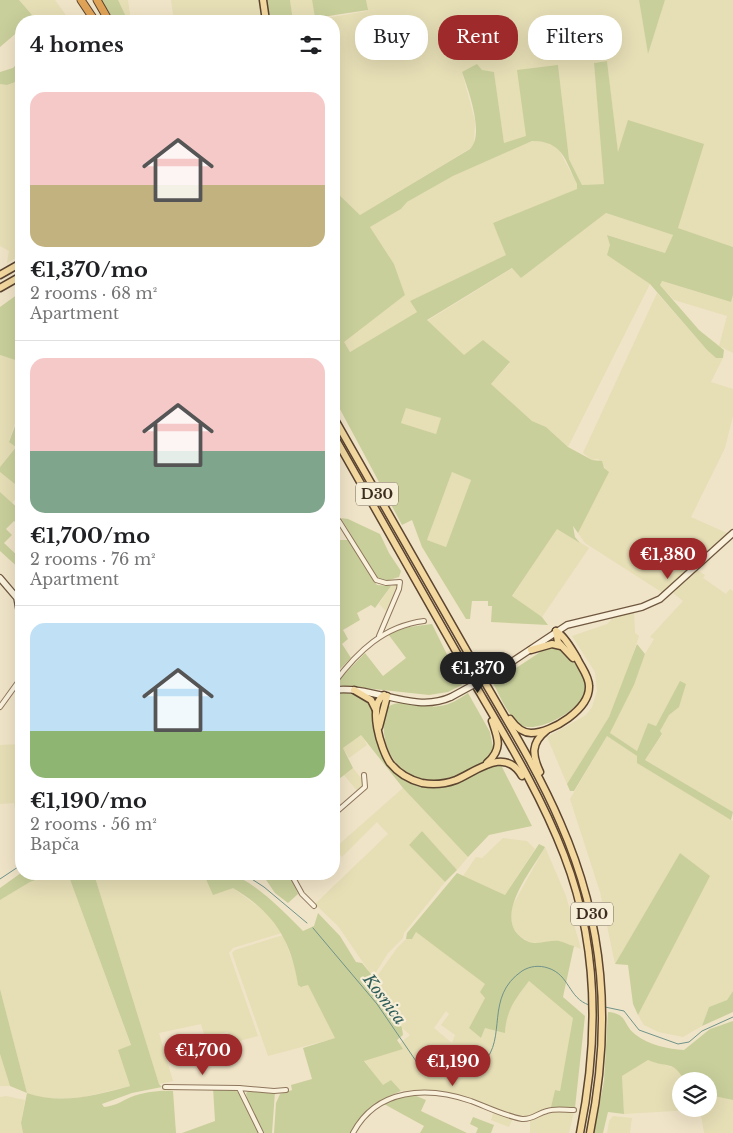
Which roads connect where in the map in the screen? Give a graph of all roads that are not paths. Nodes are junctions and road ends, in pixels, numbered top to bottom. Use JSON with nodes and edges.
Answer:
{"nodes":[{"id":1,"x":81,"y":0,"type":"edge"},
{"id":2,"x":97,"y":0,"type":"edge"},
{"id":3,"x":263,"y":0,"type":"edge"},
{"id":4,"x":91,"y":15,"type":"edge"},
{"id":5,"x":106,"y":15,"type":"edge"},
{"id":6,"x":265,"y":15,"type":"edge"},
{"id":7,"x":15,"y":266,"type":"edge"},
{"id":8,"x":0,"y":275,"type":"edge"},
{"id":9,"x":15,"y":279,"type":"edge"},
{"id":10,"x":0,"y":288,"type":"edge"},
{"id":11,"x":340,"y":429,"type":"edge"},
{"id":12,"x":340,"y":447,"type":"edge"},
{"id":13,"x":340,"y":523,"type":"edge"},
{"id":14,"x":733,"y":533,"type":"edge"},
{"id":15,"x":0,"y":578,"type":"edge"},
{"id":16,"x":15,"y":592,"type":"edge"},
{"id":17,"x":424,"y":621,"type":"dead end"},
{"id":18,"x":556,"y":631,"type":"junction"},
{"id":19,"x":379,"y":636,"type":"junction"},
{"id":20,"x":561,"y":646,"type":"junction"},
{"id":21,"x":531,"y":650,"type":"junction"},
{"id":22,"x":579,"y":663,"type":"junction"},
{"id":23,"x":340,"y":677,"type":"edge"},
{"id":24,"x":15,"y":686,"type":"edge"},
{"id":25,"x":340,"y":690,"type":"edge"},
{"id":26,"x":354,"y":690,"type":"junction"},
{"id":27,"x":386,"y":696,"type":"junction"},
{"id":28,"x":496,"y":703,"type":"junction"},
{"id":29,"x":0,"y":707,"type":"edge"},
{"id":30,"x":377,"y":710,"type":"junction"},
{"id":31,"x":490,"y":710,"type":"junction"},
{"id":32,"x":551,"y":727,"type":"junction"},
{"id":33,"x":378,"y":728,"type":"junction"},
{"id":34,"x":484,"y":765,"type":"junction"},
{"id":35,"x":364,"y":775,"type":"dead end"},
{"id":36,"x":544,"y":788,"type":"junction"},
{"id":37,"x":534,"y":790,"type":"junction"},
{"id":38,"x":340,"y":809,"type":"edge"},
{"id":39,"x":294,"y":880,"type":"edge"},
{"id":40,"x":314,"y":906,"type":"dead end"},
{"id":41,"x":165,"y":1087,"type":"dead end"},
{"id":42,"x":239,"y":1088,"type":"junction"},
{"id":43,"x":286,"y":1090,"type":"dead end"},
{"id":44,"x":574,"y":1110,"type":"dead end"},
{"id":45,"x":261,"y":1133,"type":"edge"},
{"id":46,"x":353,"y":1133,"type":"edge"},
{"id":47,"x":580,"y":1133,"type":"edge"},
{"id":48,"x":590,"y":1133,"type":"edge"}],
"edges":[{"from":1,"to":4,"type":"highway"},
{"from":2,"to":5,"type":"highway"},
{"from":3,"to":6,"type":"main road"},
{"from":7,"to":8,"type":"main road"},
{"from":9,"to":10,"type":"main road"},
{"from":11,"to":28,"type":"main road","number":"D30"},
{"from":12,"to":31,"type":"main road","number":"D30"},
{"from":13,"to":19,"type":"street"},
{"from":14,"to":18,"type":"street"},
{"from":15,"to":16,"type":"street"},
{"from":17,"to":19,"type":"street"},
{"from":18,"to":20,"type":"main road"},
{"from":18,"to":21,"type":"street"},
{"from":18,"to":22,"type":"main road"},
{"from":19,"to":23,"type":"street"},
{"from":20,"to":21,"type":"main road"},
{"from":20,"to":22,"type":"main road"},
{"from":21,"to":27,"type":"street","bridge":true},
{"from":22,"to":32,"type":"main road"},
{"from":24,"to":29,"type":"street"},
{"from":25,"to":26,"type":"street"},
{"from":26,"to":27,"type":"street"},
{"from":26,"to":30,"type":"main road"},
{"from":27,"to":30,"type":"main road"},
{"from":27,"to":33,"type":"main road"},
{"from":28,"to":32,"type":"main road"},
{"from":28,"to":36,"type":"main road","number":"D30"},
{"from":30,"to":33,"type":"main road"},
{"from":31,"to":34,"type":"main road"},
{"from":31,"to":37,"type":"main road","number":"D30"},
{"from":32,"to":36,"type":"main road"},
{"from":33,"to":34,"type":"main road"},
{"from":34,"to":37,"type":"main road"},
{"from":35,"to":38,"type":"street"},
{"from":36,"to":48,"type":"main road","number":"D30"},
{"from":37,"to":47,"type":"main road","number":"D30"},
{"from":39,"to":40,"type":"street"},
{"from":41,"to":42,"type":"street"},
{"from":42,"to":43,"type":"street"},
{"from":42,"to":45,"type":"street"},
{"from":44,"to":46,"type":"street"}]}
